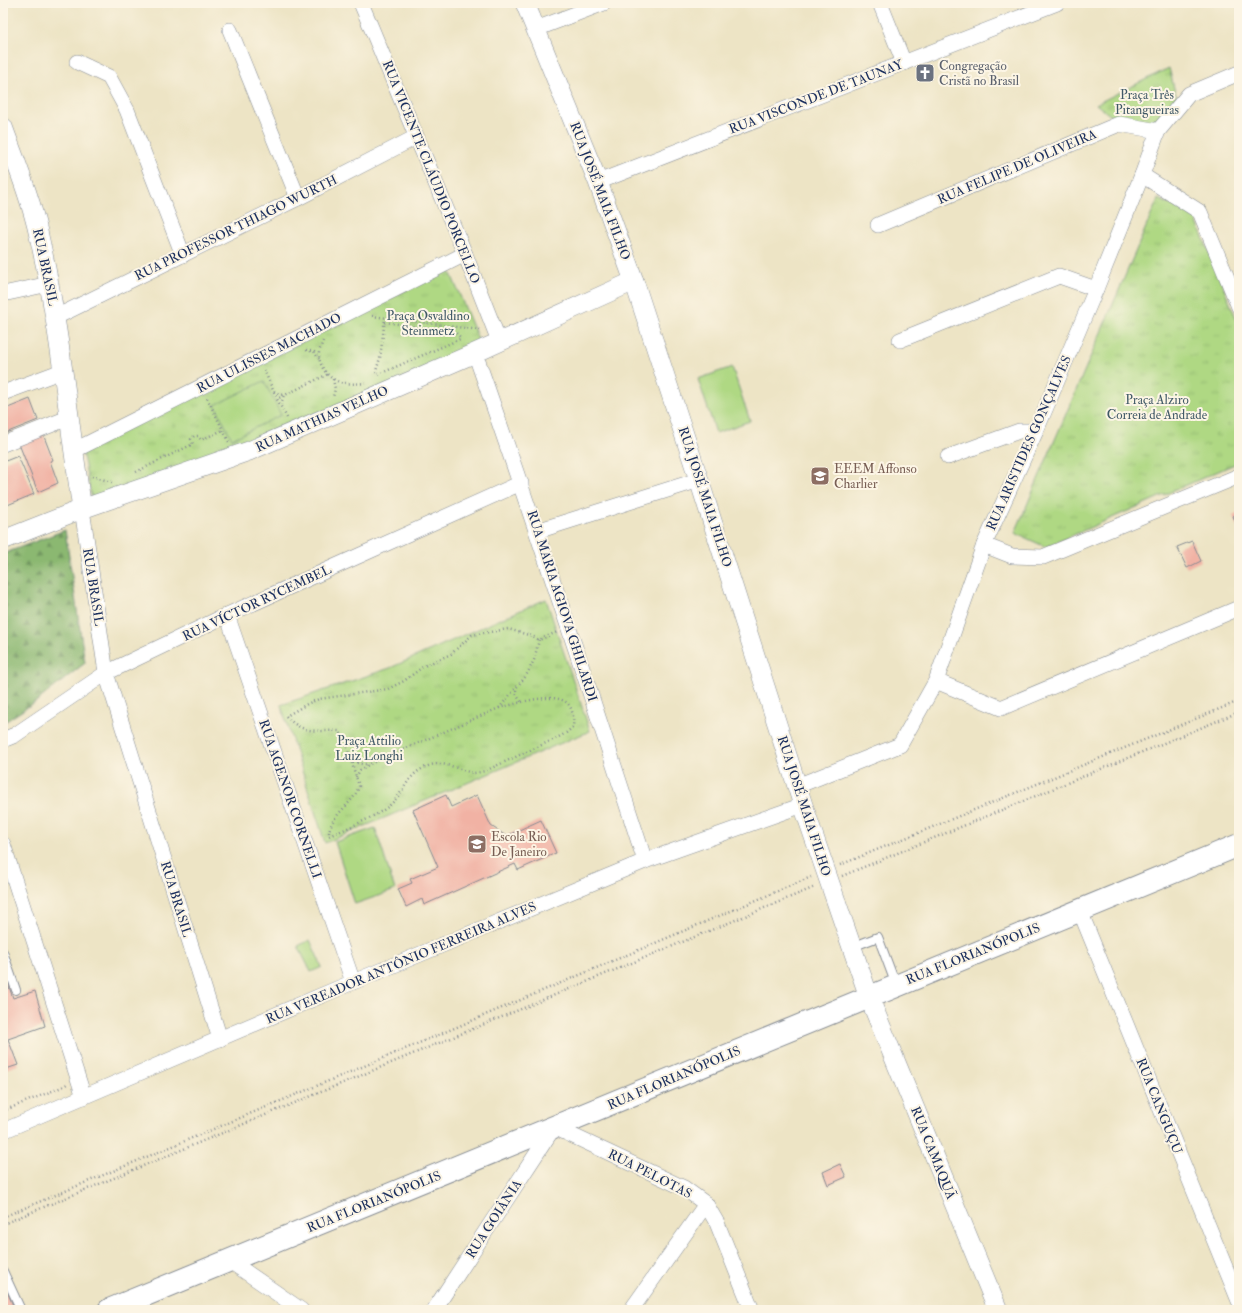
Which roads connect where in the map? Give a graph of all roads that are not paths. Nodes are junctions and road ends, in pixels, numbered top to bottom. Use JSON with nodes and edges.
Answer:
{"nodes":[{"id":1,"x":362,"y":3,"type":"edge"},
{"id":2,"x":525,"y":3,"type":"edge"},
{"id":3,"x":604,"y":3,"type":"edge"},
{"id":4,"x":880,"y":3,"type":"edge"},
{"id":5,"x":1057,"y":3,"type":"edge"},
{"id":6,"x":536,"y":29,"type":"junction"},
{"id":7,"x":230,"y":30,"type":"dead end"},
{"id":8,"x":77,"y":62,"type":"dead end"},
{"id":9,"x":904,"y":63,"type":"junction"},
{"id":10,"x":1239,"y":72,"type":"edge"},
{"id":11,"x":1158,"y":131,"type":"junction"},
{"id":12,"x":416,"y":137,"type":"junction"},
{"id":13,"x":5,"y":138,"type":"edge"},
{"id":14,"x":1142,"y":175,"type":"junction"},
{"id":15,"x":598,"y":182,"type":"junction"},
{"id":16,"x":298,"y":198,"type":"junction"},
{"id":17,"x":878,"y":225,"type":"dead end"},
{"id":18,"x":465,"y":254,"type":"junction"},
{"id":19,"x":183,"y":255,"type":"junction"},
{"id":20,"x":634,"y":281,"type":"junction"},
{"id":21,"x":49,"y":284,"type":"junction"},
{"id":22,"x":1096,"y":288,"type":"junction"},
{"id":23,"x":3,"y":294,"type":"edge"},
{"id":24,"x":1239,"y":307,"type":"edge"},
{"id":25,"x":56,"y":317,"type":"junction"},
{"id":26,"x":492,"y":336,"type":"junction"},
{"id":27,"x":900,"y":340,"type":"dead end"},
{"id":28,"x":475,"y":353,"type":"junction"},
{"id":29,"x":62,"y":371,"type":"junction"},
{"id":30,"x":3,"y":393,"type":"edge"},
{"id":31,"x":68,"y":418,"type":"junction"},
{"id":32,"x":1036,"y":431,"type":"junction"},
{"id":33,"x":3,"y":444,"type":"edge"},
{"id":34,"x":73,"y":452,"type":"junction"},
{"id":35,"x":948,"y":457,"type":"dead end"},
{"id":36,"x":1239,"y":476,"type":"edge"},
{"id":37,"x":699,"y":480,"type":"junction"},
{"id":38,"x":521,"y":483,"type":"junction"},
{"id":39,"x":82,"y":509,"type":"junction"},
{"id":40,"x":537,"y":531,"type":"junction"},
{"id":41,"x":3,"y":540,"type":"edge"},
{"id":42,"x":984,"y":545,"type":"junction"},
{"id":43,"x":1239,"y":608,"type":"edge"},
{"id":44,"x":227,"y":616,"type":"junction"},
{"id":45,"x":106,"y":673,"type":"junction"},
{"id":46,"x":936,"y":681,"type":"junction"},
{"id":47,"x":3,"y":740,"type":"edge"},
{"id":48,"x":797,"y":786,"type":"junction"},
{"id":49,"x":803,"y":806,"type":"junction"},
{"id":50,"x":3,"y":844,"type":"edge"},
{"id":51,"x":1239,"y":845,"type":"edge"},
{"id":52,"x":645,"y":861,"type":"junction"},
{"id":53,"x":1080,"y":910,"type":"junction"},
{"id":54,"x":852,"y":947,"type":"junction"},
{"id":55,"x":3,"y":952,"type":"edge"},
{"id":56,"x":353,"y":982,"type":"junction"},
{"id":57,"x":896,"y":986,"type":"junction"},
{"id":58,"x":16,"y":990,"type":"dead end"},
{"id":59,"x":869,"y":997,"type":"junction"},
{"id":60,"x":220,"y":1038,"type":"junction"},
{"id":61,"x":84,"y":1096,"type":"junction"},
{"id":62,"x":554,"y":1127,"type":"junction"},
{"id":63,"x":3,"y":1131,"type":"edge"},
{"id":64,"x":706,"y":1204,"type":"junction"},
{"id":65,"x":230,"y":1261,"type":"junction"},
{"id":66,"x":3,"y":1271,"type":"edge"},
{"id":67,"x":1239,"y":1301,"type":"edge"},
{"id":68,"x":21,"y":1310,"type":"edge"},
{"id":69,"x":109,"y":1310,"type":"edge"},
{"id":70,"x":301,"y":1310,"type":"edge"},
{"id":71,"x":434,"y":1310,"type":"edge"},
{"id":72,"x":631,"y":1310,"type":"edge"},
{"id":73,"x":752,"y":1310,"type":"edge"},
{"id":74,"x":998,"y":1310,"type":"edge"}],
"edges":[{"from":1,"to":12,"type":"street","name":"RUA VICENTE CLÁUDIO PORCELLO"},
{"from":2,"to":6,"type":"street","name":"RUA JOSÉ MAIA FILHO"},
{"from":3,"to":6,"type":"street"},
{"from":4,"to":9,"type":"street"},
{"from":5,"to":9,"type":"street","name":"RUA VISCONDE DE TAUNAY"},
{"from":6,"to":15,"type":"street","name":"RUA JOSÉ MAIA FILHO"},
{"from":7,"to":16,"type":"street"},
{"from":8,"to":19,"type":"street"},
{"from":9,"to":15,"type":"street","name":"RUA VISCONDE DE TAUNAY"},
{"from":10,"to":11,"type":"street","name":"RUA ARISTIDES GONÇALVES"},
{"from":11,"to":14,"type":"street","name":"RUA ARISTIDES GONÇALVES"},
{"from":11,"to":17,"type":"street","name":"RUA FELIPE DE OLIVEIRA"},
{"from":12,"to":16,"type":"street","name":"RUA PROFESSOR THIAGO WURTH"},
{"from":12,"to":18,"type":"street","name":"RUA VICENTE CLÁUDIO PORCELLO"},
{"from":13,"to":21,"type":"street","name":"RUA BRASIL"},
{"from":14,"to":22,"type":"street","name":"RUA ARISTIDES GONÇALVES"},
{"from":14,"to":24,"type":"street"},
{"from":15,"to":20,"type":"street","name":"RUA JOSÉ MAIA FILHO"},
{"from":16,"to":19,"type":"street","name":"RUA PROFESSOR THIAGO WURTH"},
{"from":18,"to":26,"type":"street","name":"RUA VICENTE CLÁUDIO PORCELLO"},
{"from":18,"to":34,"type":"street","name":"RUA ULISSES MACHADO"},
{"from":19,"to":25,"type":"street","name":"RUA PROFESSOR THIAGO WURTH"},
{"from":20,"to":26,"type":"street","name":"RUA MATHIAS VELHO"},
{"from":20,"to":37,"type":"street","name":"RUA JOSÉ MAIA FILHO"},
{"from":21,"to":23,"type":"street"},
{"from":21,"to":25,"type":"street","name":"RUA BRASIL"},
{"from":22,"to":27,"type":"street"},
{"from":22,"to":32,"type":"street","name":"RUA ARISTIDES GONÇALVES"},
{"from":25,"to":29,"type":"street","name":"RUA BRASIL"},
{"from":26,"to":28,"type":"street","name":"RUA MATHIAS VELHO"},
{"from":28,"to":38,"type":"street","name":"RUA MARIA AGIOVA GHILARDI"},
{"from":28,"to":39,"type":"street","name":"RUA MATHIAS VELHO"},
{"from":29,"to":30,"type":"street"},
{"from":29,"to":31,"type":"street","name":"RUA BRASIL"},
{"from":31,"to":33,"type":"street"},
{"from":31,"to":34,"type":"street","name":"RUA BRASIL"},
{"from":32,"to":35,"type":"street"},
{"from":32,"to":42,"type":"street","name":"RUA ARISTIDES GONÇALVES"},
{"from":34,"to":39,"type":"street","name":"RUA BRASIL"},
{"from":36,"to":42,"type":"street"},
{"from":37,"to":40,"type":"street"},
{"from":37,"to":48,"type":"street","name":"RUA JOSÉ MAIA FILHO"},
{"from":38,"to":40,"type":"street","name":"RUA MARIA AGIOVA GHILARDI"},
{"from":38,"to":44,"type":"street","name":"RUA VÍCTOR RYCEMBEL"},
{"from":39,"to":41,"type":"street","name":"RUA MATHIAS VELHO"},
{"from":39,"to":45,"type":"street","name":"RUA BRASIL"},
{"from":40,"to":52,"type":"street","name":"RUA MARIA AGIOVA GHILARDI"},
{"from":42,"to":46,"type":"street","name":"RUA ARISTIDES GONÇALVES"},
{"from":43,"to":46,"type":"street"},
{"from":44,"to":45,"type":"street","name":"RUA VÍCTOR RYCEMBEL"},
{"from":44,"to":56,"type":"street","name":"RUA AGENOR CORNELLI"},
{"from":45,"to":47,"type":"street","name":"RUA VÍCTOR RYCEMBEL"},
{"from":45,"to":60,"type":"street","name":"RUA BRASIL"},
{"from":46,"to":48,"type":"street","name":"RUA ARISTIDES GONÇALVES"},
{"from":48,"to":49,"type":"street","name":"RUA JOSÉ MAIA FILHO"},
{"from":49,"to":52,"type":"street","name":"RUA VEREADOR ANTÔNIO FERREIRA ALVES"},
{"from":49,"to":54,"type":"street","name":"RUA JOSÉ MAIA FILHO"},
{"from":50,"to":61,"type":"street"},
{"from":51,"to":53,"type":"main road","name":"RUA FLORIANÓPOLIS"},
{"from":52,"to":56,"type":"street","name":"RUA VEREADOR ANTÔNIO FERREIRA ALVES"},
{"from":53,"to":57,"type":"main road","name":"RUA FLORIANÓPOLIS"},
{"from":53,"to":67,"type":"street","name":"RUA CANGUÇU"},
{"from":54,"to":57,"type":"lane"},
{"from":54,"to":59,"type":"street","name":"RUA JOSÉ MAIA FILHO"},
{"from":55,"to":58,"type":"lane"},
{"from":56,"to":60,"type":"street","name":"RUA VEREADOR ANTÔNIO FERREIRA ALVES"},
{"from":57,"to":59,"type":"main road","name":"RUA FLORIANÓPOLIS"},
{"from":59,"to":62,"type":"main road","name":"RUA FLORIANÓPOLIS"},
{"from":59,"to":74,"type":"street","name":"RUA CAMAQUÃ"},
{"from":60,"to":61,"type":"street","name":"RUA VEREADOR ANTÔNIO FERREIRA ALVES"},
{"from":61,"to":63,"type":"street","name":"RUA VEREADOR ANTÔNIO FERREIRA ALVES"},
{"from":62,"to":64,"type":"street","name":"RUA PELOTAS"},
{"from":62,"to":65,"type":"main road","name":"RUA FLORIANÓPOLIS"},
{"from":62,"to":71,"type":"street","name":"RUA GOIÂNIA"},
{"from":64,"to":72,"type":"street"},
{"from":64,"to":73,"type":"street","name":"RUA PELOTAS"},
{"from":65,"to":69,"type":"main road","name":"RUA FLORIANÓPOLIS"},
{"from":65,"to":70,"type":"street"},
{"from":66,"to":68,"type":"lane"}]}
